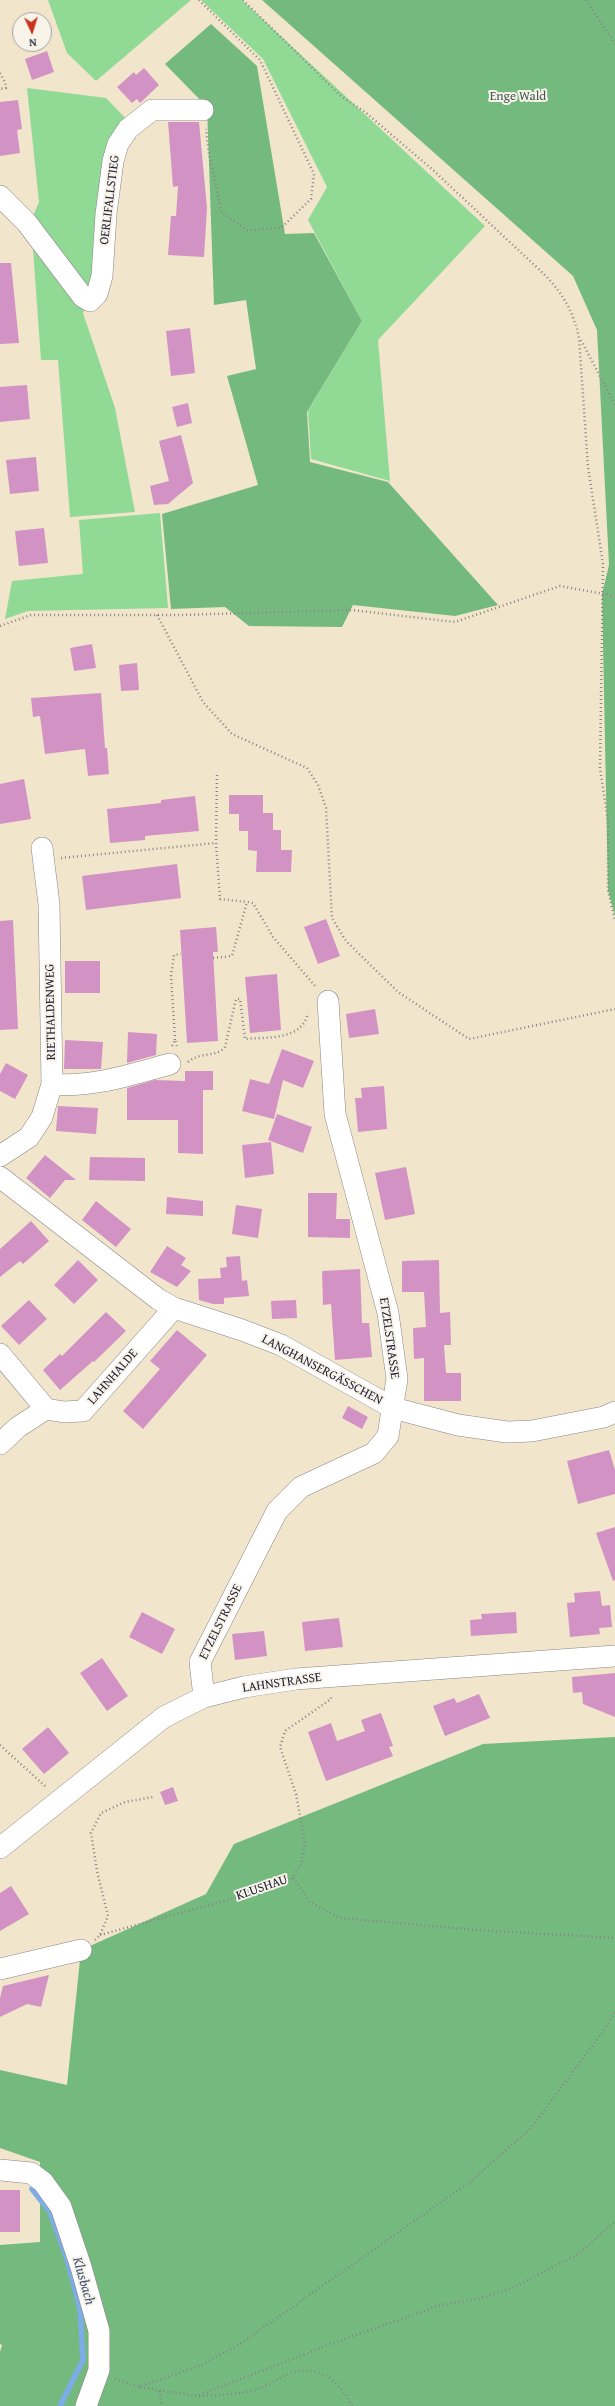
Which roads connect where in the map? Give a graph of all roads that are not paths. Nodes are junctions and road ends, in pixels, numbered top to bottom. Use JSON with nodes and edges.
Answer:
{"nodes":[{"id":1,"x":203,"y":110,"type":"road end"},
{"id":2,"x":0,"y":196,"type":"edge"},
{"id":3,"x":43,"y":854,"type":"road end"},
{"id":4,"x":328,"y":1001,"type":"road end"},
{"id":5,"x":178,"y":1058,"type":"road end"},
{"id":6,"x":52,"y":1084,"type":"junction"},
{"id":7,"x":0,"y":1156,"type":"edge"},
{"id":8,"x":0,"y":1177,"type":"edge"},
{"id":9,"x":174,"y":1308,"type":"junction"},
{"id":10,"x":0,"y":1354,"type":"edge"},
{"id":11,"x":393,"y":1408,"type":"junction"},
{"id":12,"x":46,"y":1409,"type":"junction"},
{"id":13,"x":615,"y":1412,"type":"edge"},
{"id":14,"x":0,"y":1444,"type":"edge"},
{"id":15,"x":615,"y":1656,"type":"edge"},
{"id":16,"x":204,"y":1697,"type":"junction"},
{"id":17,"x":0,"y":1848,"type":"edge"},
{"id":18,"x":81,"y":1950,"type":"road end"},
{"id":19,"x":0,"y":1968,"type":"edge"},
{"id":20,"x":0,"y":2170,"type":"edge"},
{"id":21,"x":86,"y":2406,"type":"edge"}],
"edges":[{"from":1,"to":2,"type":"street","name":"OERLIFALLSTIEG"},
{"from":3,"to":6,"type":"street","name":"RIETHALDENWEG"},
{"from":4,"to":11,"type":"street","name":"ETZELSTRASSE"},
{"from":5,"to":6,"type":"street"},
{"from":6,"to":7,"type":"street","name":"RIETHALDENWEG"},
{"from":8,"to":9,"type":"street","name":"LANGHANSERGÄSSCHEN"},
{"from":9,"to":11,"type":"street","name":"LANGHANSERGÄSSCHEN"},
{"from":9,"to":12,"type":"street","name":"LAHNHALDE"},
{"from":10,"to":12,"type":"street"},
{"from":11,"to":13,"type":"street","name":"LANGHANSERGÄSSCHEN"},
{"from":11,"to":16,"type":"street","name":"ETZELSTRASSE"},
{"from":12,"to":14,"type":"street"},
{"from":15,"to":16,"type":"street","name":"LAHNSTRASSE"},
{"from":16,"to":17,"type":"street","name":"LAHNSTRASSE"},
{"from":18,"to":19,"type":"street"},
{"from":20,"to":21,"type":"street"}]}
